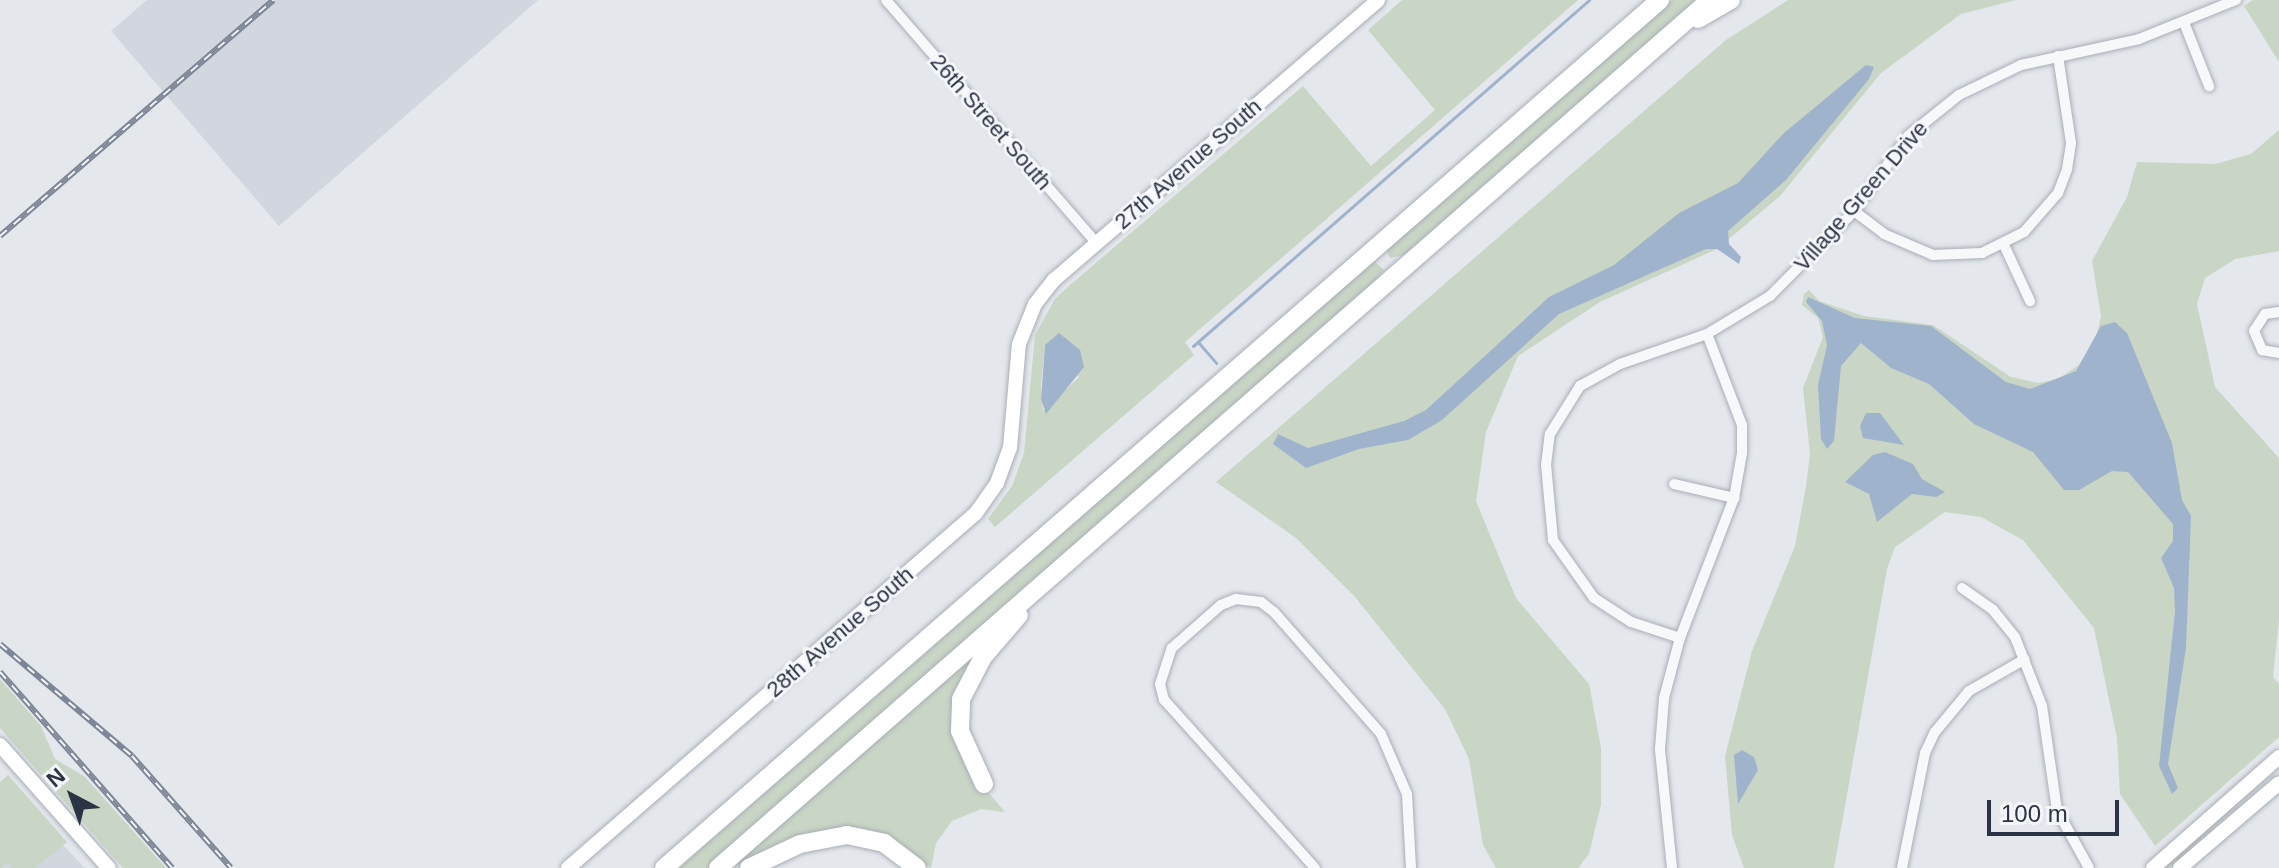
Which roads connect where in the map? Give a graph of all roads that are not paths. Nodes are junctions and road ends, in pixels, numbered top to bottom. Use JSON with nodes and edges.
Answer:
{"nodes":[{"id":1,"x":886,"y":0,"type":"edge"},
{"id":2,"x":1378,"y":0,"type":"edge"},
{"id":3,"x":1660,"y":0,"type":"edge"},
{"id":4,"x":1710,"y":0,"type":"edge"},
{"id":5,"x":1731,"y":0,"type":"edge"},
{"id":6,"x":2236,"y":0,"type":"edge"},
{"id":7,"x":2185,"y":25,"type":"junction"},
{"id":8,"x":1671,"y":34,"type":"junction"},
{"id":9,"x":2058,"y":56,"type":"junction"},
{"id":10,"x":2209,"y":86,"type":"dead end"},
{"id":11,"x":1854,"y":211,"type":"junction"},
{"id":12,"x":1097,"y":244,"type":"junction"},
{"id":13,"x":2004,"y":245,"type":"junction"},
{"id":14,"x":2030,"y":301,"type":"dead end"},
{"id":15,"x":2279,"y":312,"type":"edge"},
{"id":16,"x":1707,"y":334,"type":"junction"},
{"id":17,"x":1019,"y":344,"type":"joint"},
{"id":18,"x":2278,"y":355,"type":"edge"},
{"id":19,"x":1674,"y":484,"type":"dead end"},
{"id":20,"x":1734,"y":498,"type":"junction"},
{"id":21,"x":1067,"y":560,"type":"junction"},
{"id":22,"x":1962,"y":588,"type":"dead end"},
{"id":23,"x":1680,"y":638,"type":"junction"},
{"id":24,"x":2025,"y":659,"type":"junction"},
{"id":25,"x":0,"y":745,"type":"edge"},
{"id":26,"x":2279,"y":757,"type":"edge"},
{"id":27,"x":2279,"y":783,"type":"edge"},
{"id":28,"x":984,"y":784,"type":"dead end"},
{"id":29,"x":109,"y":868,"type":"edge"},
{"id":30,"x":568,"y":868,"type":"edge"},
{"id":31,"x":664,"y":868,"type":"edge"},
{"id":32,"x":718,"y":868,"type":"edge"},
{"id":33,"x":749,"y":868,"type":"edge"},
{"id":34,"x":917,"y":868,"type":"edge"},
{"id":35,"x":1315,"y":868,"type":"edge"},
{"id":36,"x":1411,"y":868,"type":"edge"},
{"id":37,"x":1672,"y":868,"type":"edge"},
{"id":38,"x":1902,"y":868,"type":"edge"},
{"id":39,"x":2089,"y":868,"type":"edge"},
{"id":40,"x":2153,"y":868,"type":"edge"},
{"id":41,"x":2180,"y":868,"type":"edge"}],
"edges":[{"from":1,"to":12,"type":"street","name":"26th Street South"},
{"from":2,"to":12,"type":"street","name":"27th Avenue South"},
{"from":3,"to":31,"type":"highway"},
{"from":4,"to":8,"type":"highway"},
{"from":5,"to":8,"type":"highway"},
{"from":6,"to":7,"type":"street","name":"Village Green Drive"},
{"from":7,"to":9,"type":"street","name":"Village Green Drive"},
{"from":7,"to":10,"type":"street"},
{"from":8,"to":21,"type":"highway"},
{"from":9,"to":11,"type":"street","name":"Village Green Drive"},
{"from":9,"to":13,"type":"street"},
{"from":11,"to":13,"type":"street"},
{"from":11,"to":16,"type":"street","name":"Village Green Drive"},
{"from":12,"to":17,"type":"street","name":"27th Avenue South"},
{"from":13,"to":14,"type":"street"},
{"from":15,"to":18,"type":"street"},
{"from":16,"to":20,"type":"street"},
{"from":16,"to":23,"type":"street","name":"Village Green Drive"},
{"from":17,"to":30,"type":"street","name":"28th Avenue South"},
{"from":19,"to":20,"type":"street"},
{"from":20,"to":23,"type":"street"},
{"from":21,"to":28,"type":"highway"},
{"from":21,"to":32,"type":"highway"},
{"from":22,"to":24,"type":"street"},
{"from":23,"to":37,"type":"street"},
{"from":24,"to":38,"type":"street"},
{"from":24,"to":39,"type":"street"},
{"from":25,"to":29,"type":"street"},
{"from":26,"to":40,"type":"street"},
{"from":27,"to":41,"type":"street"},
{"from":33,"to":34,"type":"highway"},
{"from":35,"to":36,"type":"street"}]}
